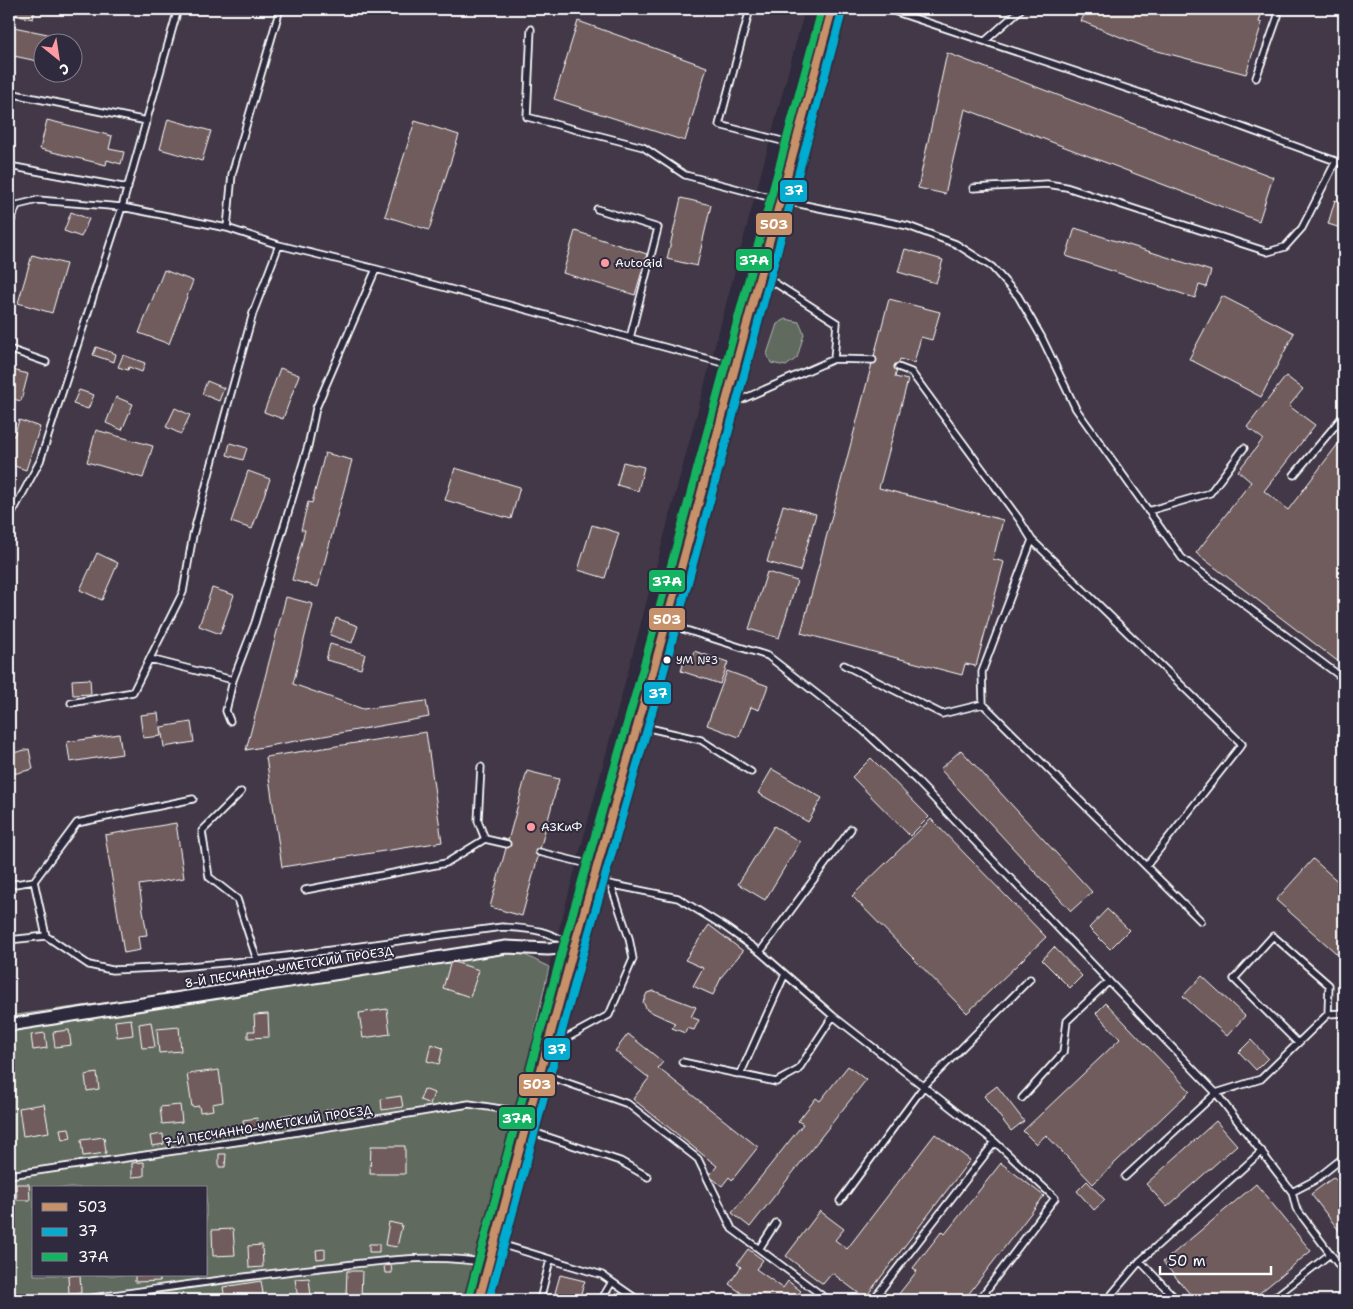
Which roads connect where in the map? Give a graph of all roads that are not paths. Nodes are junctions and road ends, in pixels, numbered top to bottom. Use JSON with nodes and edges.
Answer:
{"nodes":[{"id":1,"x":178,"y":9,"type":"edge"},
{"id":2,"x":280,"y":9,"type":"edge"},
{"id":3,"x":750,"y":9,"type":"edge"},
{"id":4,"x":832,"y":9,"type":"edge"},
{"id":5,"x":887,"y":9,"type":"edge"},
{"id":6,"x":1021,"y":9,"type":"edge"},
{"id":7,"x":1274,"y":9,"type":"edge"},
{"id":8,"x":531,"y":29,"type":"dead end"},
{"id":9,"x":985,"y":41,"type":"junction"},
{"id":10,"x":1256,"y":78,"type":"dead end"},
{"id":11,"x":9,"y":92,"type":"edge"},
{"id":12,"x":146,"y":121,"type":"junction"},
{"id":13,"x":795,"y":144,"type":"junction"},
{"id":14,"x":1336,"y":161,"type":"junction"},
{"id":15,"x":1344,"y":164,"type":"edge"},
{"id":16,"x":9,"y":166,"type":"edge"},
{"id":17,"x":128,"y":188,"type":"junction"},
{"id":18,"x":973,"y":188,"type":"dead end"},
{"id":19,"x":780,"y":200,"type":"junction"},
{"id":20,"x":17,"y":205,"type":"junction"},
{"id":21,"x":9,"y":206,"type":"edge"},
{"id":22,"x":122,"y":208,"type":"junction"},
{"id":23,"x":597,"y":208,"type":"dead end"},
{"id":24,"x":9,"y":226,"type":"edge"},
{"id":25,"x":227,"y":228,"type":"junction"},
{"id":26,"x":279,"y":245,"type":"junction"},
{"id":27,"x":376,"y":269,"type":"junction"},
{"id":28,"x":759,"y":273,"type":"junction"},
{"id":29,"x":630,"y":338,"type":"junction"},
{"id":30,"x":9,"y":350,"type":"edge"},
{"id":31,"x":834,"y":359,"type":"junction"},
{"id":32,"x":873,"y":360,"type":"dead end"},
{"id":33,"x":46,"y":362,"type":"dead end"},
{"id":34,"x":734,"y":366,"type":"junction"},
{"id":35,"x":898,"y":367,"type":"dead end"},
{"id":36,"x":722,"y":408,"type":"junction"},
{"id":37,"x":1344,"y":415,"type":"edge"},
{"id":38,"x":1244,"y":448,"type":"dead end"},
{"id":39,"x":1294,"y":475,"type":"dead end"},
{"id":40,"x":1148,"y":511,"type":"junction"},
{"id":41,"x":9,"y":519,"type":"edge"},
{"id":42,"x":1032,"y":540,"type":"junction"},
{"id":43,"x":666,"y":623,"type":"junction"},
{"id":44,"x":150,"y":659,"type":"junction"},
{"id":45,"x":844,"y":665,"type":"dead end"},
{"id":46,"x":1344,"y":679,"type":"edge"},
{"id":47,"x":233,"y":680,"type":"junction"},
{"id":48,"x":71,"y":703,"type":"dead end"},
{"id":49,"x":983,"y":704,"type":"junction"},
{"id":50,"x":230,"y":721,"type":"dead end"},
{"id":51,"x":638,"y":725,"type":"junction"},
{"id":52,"x":481,"y":766,"type":"dead end"},
{"id":53,"x":751,"y":772,"type":"dead end"},
{"id":54,"x":241,"y":792,"type":"dead end"},
{"id":55,"x":193,"y":799,"type":"dead end"},
{"id":56,"x":851,"y":829,"type":"dead end"},
{"id":57,"x":484,"y":839,"type":"junction"},
{"id":58,"x":507,"y":844,"type":"dead end"},
{"id":59,"x":540,"y":852,"type":"dead end"},
{"id":60,"x":1147,"y":865,"type":"junction"},
{"id":61,"x":594,"y":873,"type":"junction"},
{"id":62,"x":34,"y":881,"type":"junction"},
{"id":63,"x":9,"y":885,"type":"edge"},
{"id":64,"x":611,"y":885,"type":"junction"},
{"id":65,"x":305,"y":890,"type":"dead end"},
{"id":66,"x":1201,"y":921,"type":"dead end"},
{"id":67,"x":46,"y":936,"type":"junction"},
{"id":68,"x":9,"y":940,"type":"edge"},
{"id":69,"x":574,"y":947,"type":"junction"},
{"id":70,"x":760,"y":952,"type":"junction"},
{"id":71,"x":257,"y":960,"type":"junction"},
{"id":72,"x":785,"y":974,"type":"junction"},
{"id":73,"x":1030,"y":979,"type":"dead end"},
{"id":74,"x":1109,"y":981,"type":"junction"},
{"id":75,"x":1344,"y":1013,"type":"edge"},
{"id":76,"x":1328,"y":1014,"type":"junction"},
{"id":77,"x":833,"y":1016,"type":"junction"},
{"id":78,"x":9,"y":1025,"type":"edge"},
{"id":79,"x":1298,"y":1042,"type":"junction"},
{"id":80,"x":546,"y":1050,"type":"junction"},
{"id":81,"x":682,"y":1062,"type":"dead end"},
{"id":82,"x":540,"y":1074,"type":"junction"},
{"id":83,"x":740,"y":1075,"type":"junction"},
{"id":84,"x":924,"y":1086,"type":"junction"},
{"id":85,"x":1216,"y":1093,"type":"junction"},
{"id":86,"x":1022,"y":1098,"type":"dead end"},
{"id":87,"x":527,"y":1121,"type":"junction"},
{"id":88,"x":995,"y":1142,"type":"junction"},
{"id":89,"x":1262,"y":1150,"type":"junction"},
{"id":90,"x":1344,"y":1157,"type":"edge"},
{"id":91,"x":9,"y":1175,"type":"edge"},
{"id":92,"x":648,"y":1177,"type":"dead end"},
{"id":93,"x":1125,"y":1177,"type":"dead end"},
{"id":94,"x":1292,"y":1192,"type":"junction"},
{"id":95,"x":840,"y":1201,"type":"dead end"},
{"id":96,"x":776,"y":1223,"type":"dead end"},
{"id":97,"x":495,"y":1242,"type":"junction"},
{"id":98,"x":760,"y":1249,"type":"junction"},
{"id":99,"x":1330,"y":1254,"type":"junction"},
{"id":100,"x":550,"y":1260,"type":"junction"},
{"id":101,"x":1140,"y":1261,"type":"junction"},
{"id":102,"x":489,"y":1264,"type":"junction"},
{"id":103,"x":1344,"y":1272,"type":"edge"},
{"id":104,"x":612,"y":1282,"type":"junction"},
{"id":105,"x":603,"y":1298,"type":"dead end"},
{"id":106,"x":79,"y":1300,"type":"edge"},
{"id":107,"x":479,"y":1300,"type":"edge"},
{"id":108,"x":540,"y":1300,"type":"edge"},
{"id":109,"x":638,"y":1300,"type":"edge"},
{"id":110,"x":828,"y":1300,"type":"edge"},
{"id":111,"x":873,"y":1300,"type":"edge"},
{"id":112,"x":979,"y":1300,"type":"edge"},
{"id":113,"x":1107,"y":1300,"type":"edge"},
{"id":114,"x":1177,"y":1300,"type":"edge"},
{"id":115,"x":1271,"y":1300,"type":"edge"}],
"edges":[{"from":1,"to":12,"type":"lane"},
{"from":2,"to":25,"type":"lane"},
{"from":3,"to":13,"type":"lane"},
{"from":4,"to":13,"type":"main road"},
{"from":5,"to":9,"type":"lane"},
{"from":6,"to":9,"type":"lane"},
{"from":7,"to":10,"type":"lane"},
{"from":8,"to":19,"type":"lane"},
{"from":9,"to":14,"type":"lane"},
{"from":11,"to":12,"type":"lane"},
{"from":12,"to":17,"type":"lane"},
{"from":13,"to":19,"type":"main road"},
{"from":14,"to":15,"type":"lane"},
{"from":14,"to":18,"type":"lane"},
{"from":16,"to":17,"type":"lane"},
{"from":17,"to":22,"type":"lane"},
{"from":19,"to":28,"type":"main road"},
{"from":19,"to":40,"type":"lane"},
{"from":20,"to":21,"type":"lane"},
{"from":20,"to":22,"type":"lane"},
{"from":20,"to":24,"type":"lane"},
{"from":22,"to":25,"type":"lane"},
{"from":22,"to":41,"type":"lane"},
{"from":23,"to":29,"type":"lane"},
{"from":25,"to":26,"type":"lane"},
{"from":26,"to":27,"type":"lane"},
{"from":26,"to":44,"type":"lane"},
{"from":27,"to":29,"type":"lane"},
{"from":27,"to":47,"type":"lane"},
{"from":28,"to":31,"type":"lane"},
{"from":28,"to":34,"type":"main road"},
{"from":29,"to":34,"type":"lane"},
{"from":30,"to":33,"type":"lane"},
{"from":31,"to":32,"type":"lane"},
{"from":31,"to":36,"type":"lane"},
{"from":34,"to":36,"type":"main road"},
{"from":35,"to":42,"type":"lane"},
{"from":36,"to":43,"type":"main road"},
{"from":37,"to":39,"type":"lane"},
{"from":38,"to":40,"type":"lane"},
{"from":40,"to":46,"type":"lane"},
{"from":42,"to":49,"type":"lane"},
{"from":42,"to":60,"type":"lane"},
{"from":43,"to":51,"type":"main road"},
{"from":43,"to":74,"type":"lane"},
{"from":44,"to":47,"type":"lane"},
{"from":44,"to":48,"type":"lane"},
{"from":45,"to":49,"type":"lane"},
{"from":47,"to":50,"type":"lane"},
{"from":49,"to":60,"type":"lane"},
{"from":51,"to":53,"type":"lane"},
{"from":51,"to":61,"type":"main road"},
{"from":52,"to":57,"type":"lane"},
{"from":54,"to":71,"type":"lane"},
{"from":55,"to":62,"type":"lane"},
{"from":56,"to":70,"type":"lane"},
{"from":57,"to":58,"type":"lane"},
{"from":57,"to":65,"type":"lane"},
{"from":59,"to":61,"type":"lane"},
{"from":60,"to":66,"type":"lane"},
{"from":61,"to":64,"type":"lane"},
{"from":61,"to":69,"type":"main road"},
{"from":62,"to":63,"type":"lane"},
{"from":62,"to":67,"type":"lane"},
{"from":64,"to":70,"type":"lane"},
{"from":64,"to":80,"type":"lane"},
{"from":67,"to":68,"type":"lane"},
{"from":67,"to":71,"type":"lane"},
{"from":69,"to":71,"type":"lane"},
{"from":69,"to":78,"type":"street","name":"8-Й ПЕСЧАННО-УМЕТСКИЙ ПРОЕЗД"},
{"from":69,"to":80,"type":"main road"},
{"from":70,"to":72,"type":"lane"},
{"from":72,"to":77,"type":"lane"},
{"from":72,"to":83,"type":"lane"},
{"from":73,"to":84,"type":"lane"},
{"from":74,"to":85,"type":"lane"},
{"from":74,"to":86,"type":"lane"},
{"from":75,"to":76,"type":"lane"},
{"from":76,"to":79,"type":"lane"},
{"from":76,"to":79,"type":"lane"},
{"from":77,"to":83,"type":"lane"},
{"from":77,"to":84,"type":"lane"},
{"from":79,"to":85,"type":"lane"},
{"from":80,"to":82,"type":"main road"},
{"from":81,"to":83,"type":"lane"},
{"from":82,"to":87,"type":"main road"},
{"from":82,"to":98,"type":"lane"},
{"from":84,"to":88,"type":"lane"},
{"from":84,"to":95,"type":"lane"},
{"from":85,"to":89,"type":"lane"},
{"from":85,"to":93,"type":"lane"},
{"from":87,"to":91,"type":"lane","name":"7-Й ПЕСЧАННО-УМЕТСКИЙ ПРОЕЗД"},
{"from":87,"to":92,"type":"lane","name":"7-Й ПЕСЧАННО-УМЕТСКИЙ ПРОЕЗД"},
{"from":87,"to":97,"type":"main road"},
{"from":88,"to":111,"type":"lane"},
{"from":88,"to":112,"type":"lane"},
{"from":89,"to":94,"type":"lane"},
{"from":89,"to":101,"type":"lane"},
{"from":90,"to":94,"type":"lane"},
{"from":94,"to":99,"type":"lane"},
{"from":96,"to":98,"type":"lane"},
{"from":97,"to":100,"type":"lane"},
{"from":97,"to":102,"type":"main road"},
{"from":98,"to":110,"type":"lane"},
{"from":99,"to":103,"type":"lane"},
{"from":99,"to":115,"type":"lane"},
{"from":100,"to":104,"type":"lane"},
{"from":100,"to":108,"type":"lane"},
{"from":101,"to":113,"type":"lane"},
{"from":101,"to":114,"type":"lane"},
{"from":102,"to":106,"type":"lane"},
{"from":102,"to":107,"type":"main road"},
{"from":104,"to":105,"type":"lane"},
{"from":104,"to":109,"type":"lane"}]}
